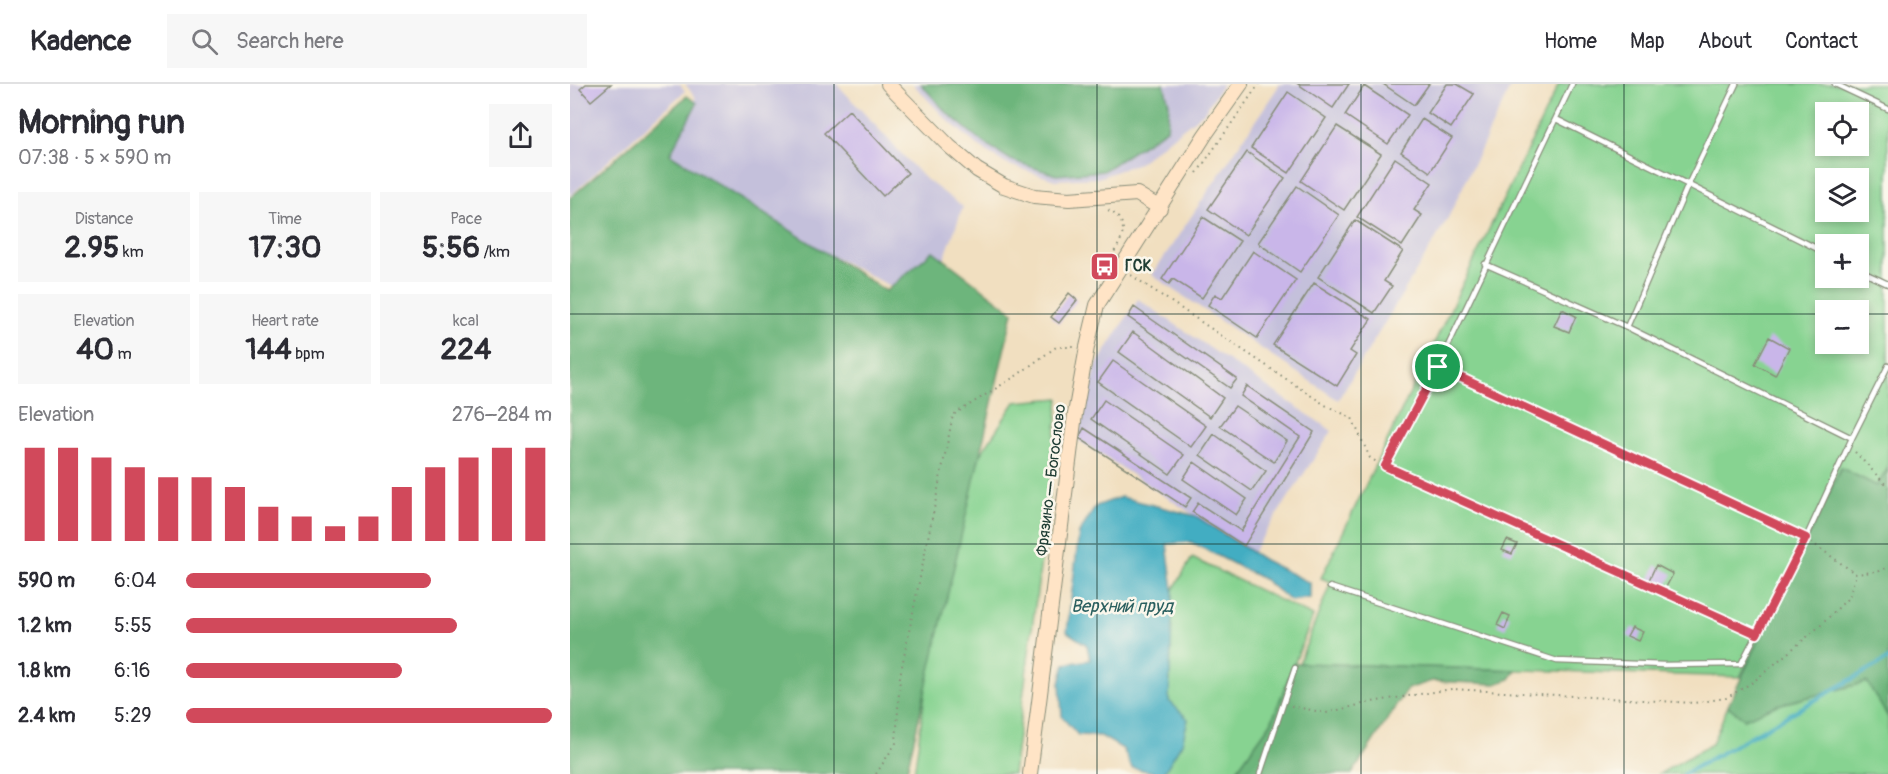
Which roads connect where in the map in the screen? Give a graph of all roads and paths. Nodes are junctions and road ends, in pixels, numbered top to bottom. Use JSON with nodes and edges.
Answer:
{"nodes":[{"id":1,"x":888,"y":84,"type":"edge"},
{"id":2,"x":1241,"y":84,"type":"edge"},
{"id":3,"x":1572,"y":84,"type":"edge"},
{"id":4,"x":1736,"y":84,"type":"edge"},
{"id":5,"x":1835,"y":84,"type":"edge"},
{"id":6,"x":1888,"y":109,"type":"edge"},
{"id":7,"x":1556,"y":119,"type":"junction"},
{"id":8,"x":1688,"y":184,"type":"junction"},
{"id":9,"x":1160,"y":208,"type":"junction"},
{"id":10,"x":1815,"y":248,"type":"edge"},
{"id":11,"x":1485,"y":264,"type":"junction"},
{"id":12,"x":1121,"y":268,"type":"junction"},
{"id":13,"x":1869,"y":275,"type":"edge"},
{"id":14,"x":1888,"y":284,"type":"edge"},
{"id":15,"x":1627,"y":327,"type":"junction"},
{"id":16,"x":1087,"y":347,"type":"junction"},
{"id":17,"x":1888,"y":366,"type":"edge"},
{"id":18,"x":1438,"y":367,"type":"junction"},
{"id":19,"x":1852,"y":438,"type":"junction"},
{"id":20,"x":1849,"y":446,"type":"junction"},
{"id":21,"x":1385,"y":466,"type":"junction"},
{"id":22,"x":1888,"y":487,"type":"edge"},
{"id":23,"x":1806,"y":538,"type":"junction"},
{"id":24,"x":1888,"y":567,"type":"edge"},
{"id":25,"x":1856,"y":574,"type":"junction"},
{"id":26,"x":1330,"y":587,"type":"dead end"},
{"id":27,"x":1757,"y":634,"type":"junction"},
{"id":28,"x":1295,"y":668,"type":"dead end"},
{"id":29,"x":1282,"y":705,"type":"junction"},
{"id":30,"x":876,"y":774,"type":"edge"},
{"id":31,"x":1030,"y":774,"type":"edge"},
{"id":32,"x":1260,"y":774,"type":"edge"}],
"edges":[{"from":1,"to":9,"type":"street"},
{"from":2,"to":9,"type":"street","name":"Фрязино — Богослово"},
{"from":3,"to":7,"type":"lane"},
{"from":4,"to":8,"type":"lane"},
{"from":5,"to":6,"type":"lane"},
{"from":7,"to":8,"type":"lane"},
{"from":7,"to":11,"type":"lane"},
{"from":8,"to":10,"type":"lane"},
{"from":8,"to":15,"type":"lane"},
{"from":9,"to":12,"type":"street","name":"Фрязино — Богослово"},
{"from":11,"to":15,"type":"lane"},
{"from":11,"to":18,"type":"lane"},
{"from":12,"to":16,"type":"street","name":"Фрязино — Богослово"},
{"from":12,"to":21,"type":"path"},
{"from":13,"to":14,"type":"lane"},
{"from":15,"to":19,"type":"lane"},
{"from":16,"to":30,"type":"path"},
{"from":16,"to":31,"type":"street","name":"Фрязино — Богослово"},
{"from":17,"to":19,"type":"lane"},
{"from":18,"to":21,"type":"lane"},
{"from":18,"to":23,"type":"lane"},
{"from":19,"to":20,"type":"lane"},
{"from":20,"to":22,"type":"path"},
{"from":20,"to":23,"type":"lane"},
{"from":21,"to":27,"type":"lane"},
{"from":23,"to":25,"type":"path"},
{"from":23,"to":27,"type":"lane"},
{"from":24,"to":25,"type":"path"},
{"from":25,"to":29,"type":"path"},
{"from":26,"to":27,"type":"lane"},
{"from":28,"to":29,"type":"lane"},
{"from":29,"to":32,"type":"lane"}]}
